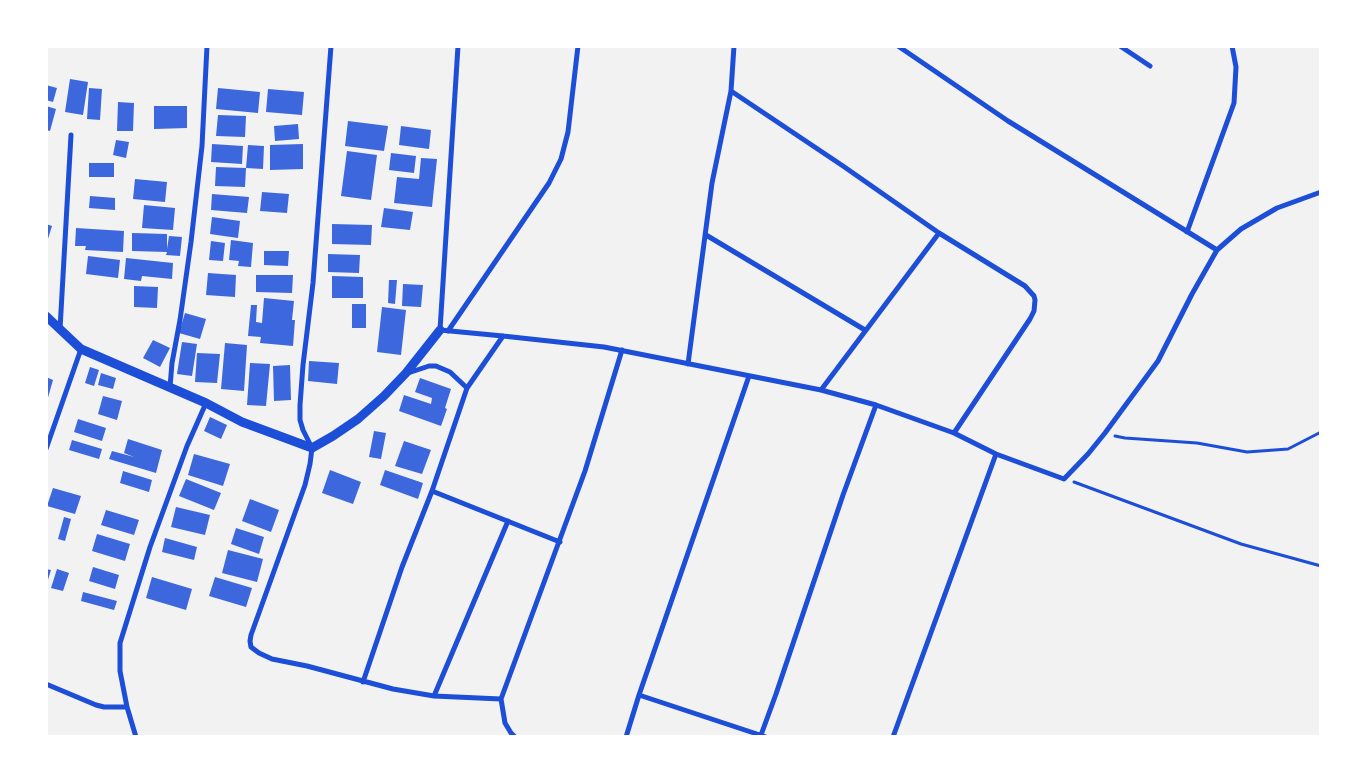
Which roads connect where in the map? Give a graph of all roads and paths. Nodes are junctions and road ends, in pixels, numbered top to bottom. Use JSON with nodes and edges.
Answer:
{"nodes":[{"id":1,"x":207,"y":46,"type":"edge"},
{"id":2,"x":331,"y":46,"type":"edge"},
{"id":3,"x":458,"y":46,"type":"edge"},
{"id":4,"x":578,"y":46,"type":"edge"},
{"id":5,"x":734,"y":46,"type":"edge"},
{"id":6,"x":898,"y":46,"type":"edge"},
{"id":7,"x":1120,"y":46,"type":"edge"},
{"id":8,"x":1232,"y":46,"type":"edge"},
{"id":9,"x":1150,"y":66,"type":"dead end"},
{"id":10,"x":732,"y":91,"type":"junction"},
{"id":11,"x":71,"y":135,"type":"dead end"},
{"id":12,"x":1321,"y":192,"type":"edge"},
{"id":13,"x":1187,"y":232,"type":"junction"},
{"id":14,"x":938,"y":233,"type":"junction"},
{"id":15,"x":706,"y":235,"type":"junction"},
{"id":16,"x":1216,"y":250,"type":"junction"},
{"id":17,"x":46,"y":316,"type":"edge"},
{"id":18,"x":60,"y":329,"type":"junction"},
{"id":19,"x":865,"y":330,"type":"junction"},
{"id":20,"x":444,"y":331,"type":"junction"},
{"id":21,"x":503,"y":336,"type":"junction"},
{"id":22,"x":81,"y":350,"type":"junction"},
{"id":23,"x":622,"y":350,"type":"junction"},
{"id":24,"x":688,"y":364,"type":"junction"},
{"id":25,"x":406,"y":373,"type":"junction"},
{"id":26,"x":749,"y":376,"type":"junction"},
{"id":27,"x":170,"y":387,"type":"junction"},
{"id":28,"x":467,"y":388,"type":"junction"},
{"id":29,"x":821,"y":390,"type":"junction"},
{"id":30,"x":206,"y":403,"type":"junction"},
{"id":31,"x":876,"y":405,"type":"junction"},
{"id":32,"x":1321,"y":432,"type":"edge"},
{"id":33,"x":954,"y":433,"type":"junction"},
{"id":34,"x":1105,"y":434,"type":"junction"},
{"id":35,"x":312,"y":448,"type":"junction"},
{"id":36,"x":46,"y":449,"type":"edge"},
{"id":37,"x":996,"y":454,"type":"junction"},
{"id":38,"x":1064,"y":479,"type":"junction"},
{"id":39,"x":432,"y":490,"type":"junction"},
{"id":40,"x":508,"y":522,"type":"junction"},
{"id":41,"x":560,"y":542,"type":"junction"},
{"id":42,"x":1321,"y":566,"type":"edge"},
{"id":43,"x":363,"y":682,"type":"junction"},
{"id":44,"x":46,"y":684,"type":"edge"},
{"id":45,"x":639,"y":695,"type":"junction"},
{"id":46,"x":434,"y":696,"type":"junction"},
{"id":47,"x":501,"y":699,"type":"junction"},
{"id":48,"x":127,"y":706,"type":"junction"},
{"id":49,"x":763,"y":736,"type":"edge"},
{"id":50,"x":136,"y":737,"type":"edge"},
{"id":51,"x":515,"y":737,"type":"edge"},
{"id":52,"x":626,"y":737,"type":"edge"},
{"id":53,"x":893,"y":737,"type":"edge"}],
"edges":[{"from":1,"to":27,"type":"street"},
{"from":2,"to":35,"type":"street"},
{"from":3,"to":20,"type":"street"},
{"from":4,"to":20,"type":"street"},
{"from":5,"to":10,"type":"street"},
{"from":6,"to":13,"type":"street"},
{"from":7,"to":9,"type":"street"},
{"from":8,"to":13,"type":"street"},
{"from":10,"to":14,"type":"street"},
{"from":10,"to":15,"type":"street"},
{"from":11,"to":18,"type":"street"},
{"from":12,"to":16,"type":"street"},
{"from":13,"to":16,"type":"street"},
{"from":14,"to":19,"type":"street"},
{"from":14,"to":33,"type":"street"},
{"from":15,"to":19,"type":"street"},
{"from":15,"to":24,"type":"street"},
{"from":16,"to":34,"type":"street"},
{"from":17,"to":18,"type":"street"},
{"from":18,"to":22,"type":"street"},
{"from":19,"to":29,"type":"street"},
{"from":20,"to":21,"type":"street"},
{"from":20,"to":25,"type":"street"},
{"from":21,"to":23,"type":"street"},
{"from":21,"to":28,"type":"street"},
{"from":22,"to":27,"type":"street"},
{"from":22,"to":36,"type":"street"},
{"from":23,"to":24,"type":"street"},
{"from":23,"to":41,"type":"street"},
{"from":24,"to":26,"type":"street"},
{"from":25,"to":28,"type":"street"},
{"from":25,"to":35,"type":"street"},
{"from":26,"to":29,"type":"street"},
{"from":26,"to":45,"type":"street"},
{"from":27,"to":30,"type":"street"},
{"from":28,"to":39,"type":"street"},
{"from":29,"to":31,"type":"street"},
{"from":30,"to":35,"type":"street"},
{"from":30,"to":48,"type":"street"},
{"from":31,"to":33,"type":"street"},
{"from":31,"to":49,"type":"street"},
{"from":32,"to":34,"type":"path"},
{"from":33,"to":37,"type":"street"},
{"from":34,"to":38,"type":"street"},
{"from":35,"to":43,"type":"street"},
{"from":37,"to":38,"type":"street"},
{"from":37,"to":53,"type":"street"},
{"from":38,"to":42,"type":"path"},
{"from":39,"to":40,"type":"street"},
{"from":39,"to":43,"type":"street"},
{"from":40,"to":41,"type":"street"},
{"from":40,"to":46,"type":"street"},
{"from":41,"to":47,"type":"street"},
{"from":43,"to":46,"type":"street"},
{"from":44,"to":48,"type":"street"},
{"from":45,"to":49,"type":"street"},
{"from":45,"to":52,"type":"street"},
{"from":46,"to":47,"type":"street"},
{"from":47,"to":51,"type":"street"},
{"from":48,"to":50,"type":"street"}]}
